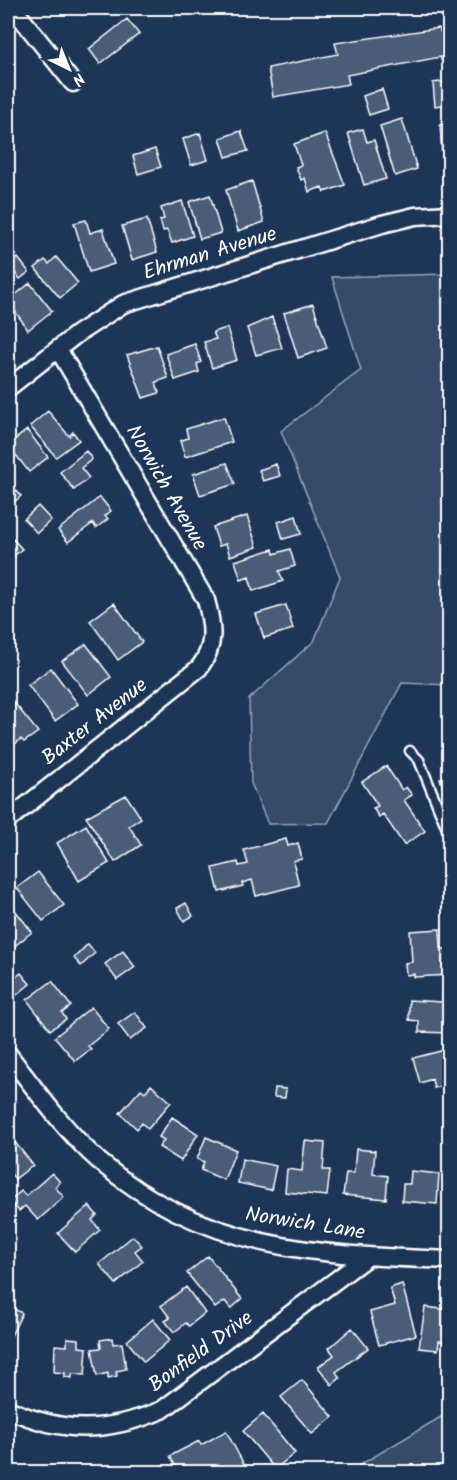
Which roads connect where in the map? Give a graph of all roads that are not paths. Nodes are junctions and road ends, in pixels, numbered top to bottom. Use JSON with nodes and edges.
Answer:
{"nodes":[{"id":1,"x":13,"y":8,"type":"edge"},
{"id":2,"x":73,"y":83,"type":"dead end"},
{"id":3,"x":450,"y":214,"type":"edge"},
{"id":4,"x":58,"y":349,"type":"junction"},
{"id":5,"x":8,"y":388,"type":"edge"},
{"id":6,"x":208,"y":656,"type":"joint"},
{"id":7,"x":410,"y":751,"type":"dead end"},
{"id":8,"x":8,"y":820,"type":"edge"},
{"id":9,"x":450,"y":836,"type":"edge"},
{"id":10,"x":8,"y":1054,"type":"edge"},
{"id":11,"x":367,"y":1257,"type":"junction"},
{"id":12,"x":450,"y":1260,"type":"edge"},
{"id":13,"x":8,"y":1409,"type":"edge"}],
"edges":[{"from":1,"to":2,"type":"street"},
{"from":3,"to":4,"type":"street","name":"Ehrman Avenue"},
{"from":4,"to":5,"type":"street","name":"Ehrman Avenue"},
{"from":4,"to":6,"type":"street","name":"Norwich Avenue"},
{"from":6,"to":8,"type":"street","name":"Baxter Avenue"},
{"from":7,"to":9,"type":"lane"},
{"from":10,"to":11,"type":"street","name":"Norwich Lane"},
{"from":11,"to":12,"type":"street","name":"Norwich Lane"},
{"from":11,"to":13,"type":"street","name":"Bonfield Drive"}]}
